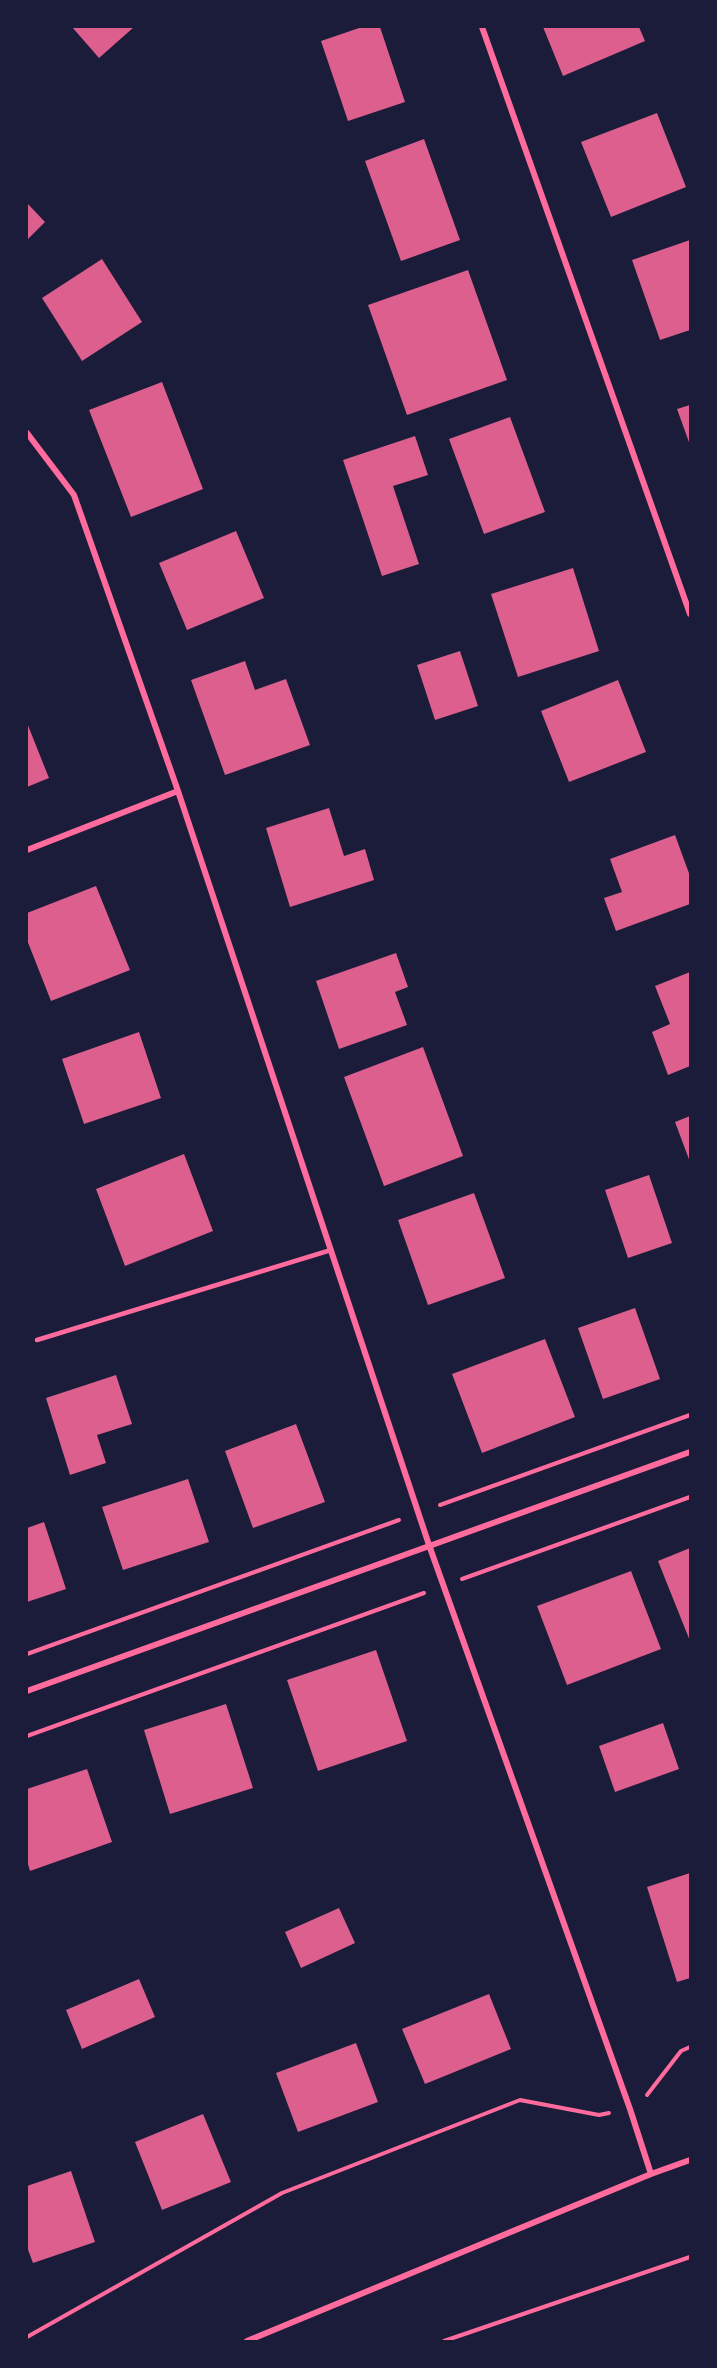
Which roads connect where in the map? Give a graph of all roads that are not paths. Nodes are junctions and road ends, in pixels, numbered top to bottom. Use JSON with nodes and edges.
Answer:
{"nodes":[{"id":1,"x":482,"y":27,"type":"edge"},
{"id":2,"x":27,"y":433,"type":"edge"},
{"id":3,"x":690,"y":614,"type":"edge"},
{"id":4,"x":178,"y":791,"type":"junction"},
{"id":5,"x":27,"y":850,"type":"edge"},
{"id":6,"x":331,"y":1250,"type":"junction"},
{"id":7,"x":37,"y":1340,"type":"dead end"},
{"id":8,"x":690,"y":1452,"type":"edge"},
{"id":9,"x":429,"y":1545,"type":"junction"},
{"id":10,"x":27,"y":1690,"type":"edge"},
{"id":11,"x":690,"y":2160,"type":"edge"},
{"id":12,"x":651,"y":2174,"type":"junction"},
{"id":13,"x":247,"y":2341,"type":"edge"}],
"edges":[{"from":1,"to":3,"type":"street"},
{"from":2,"to":4,"type":"street"},
{"from":4,"to":5,"type":"street"},
{"from":4,"to":6,"type":"street"},
{"from":6,"to":7,"type":"lane"},
{"from":6,"to":9,"type":"street"},
{"from":8,"to":9,"type":"street"},
{"from":9,"to":10,"type":"street"},
{"from":9,"to":12,"type":"street"},
{"from":11,"to":12,"type":"street"},
{"from":12,"to":13,"type":"street"}]}
